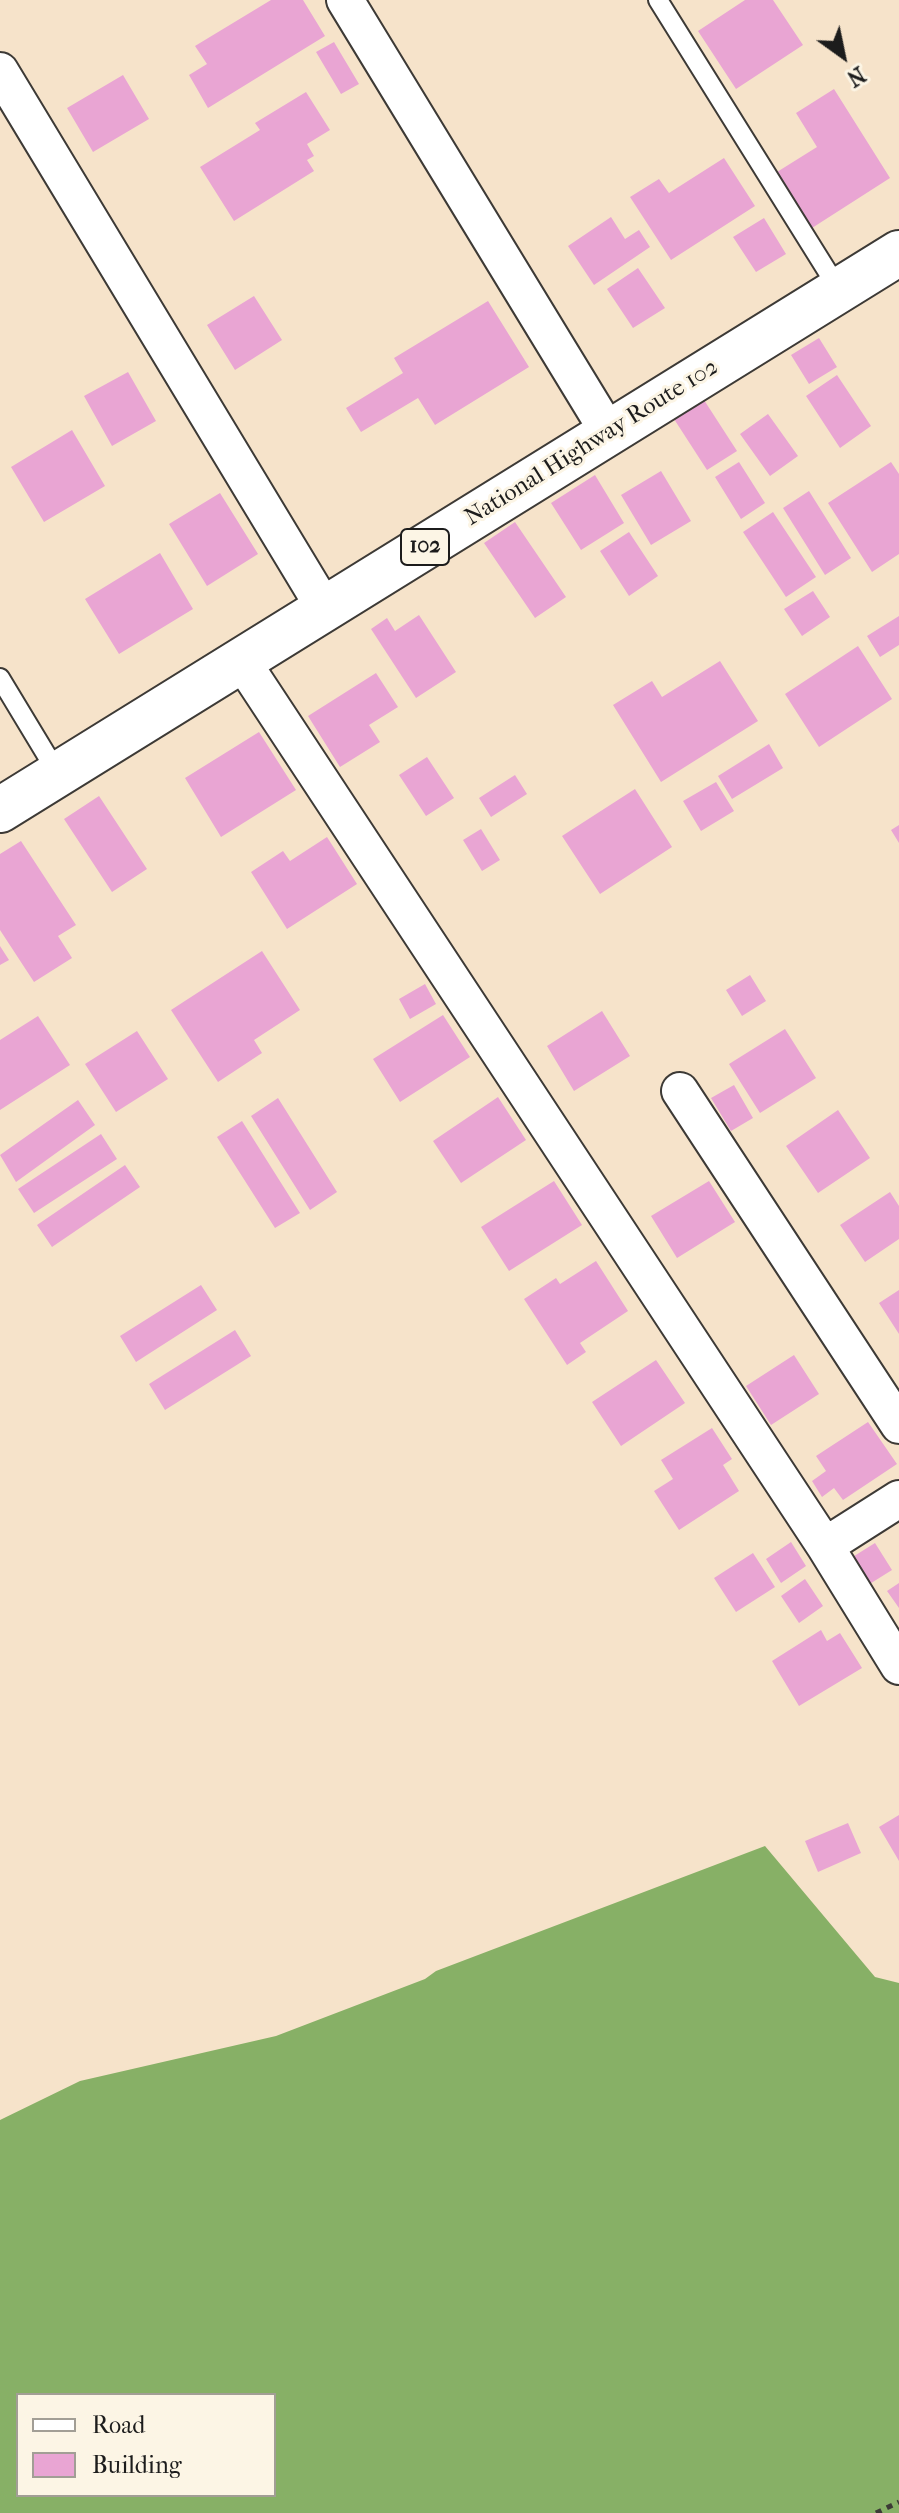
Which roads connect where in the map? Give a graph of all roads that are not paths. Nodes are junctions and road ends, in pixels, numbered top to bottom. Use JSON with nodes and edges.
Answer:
{"nodes":[{"id":1,"x":345,"y":0,"type":"edge"},
{"id":2,"x":658,"y":0,"type":"edge"},
{"id":3,"x":0,"y":71,"type":"edge"},
{"id":4,"x":899,"y":253,"type":"edge"},
{"id":5,"x":839,"y":290,"type":"junction"},
{"id":6,"x":609,"y":433,"type":"junction"},
{"id":7,"x":325,"y":609,"type":"junction"},
{"id":8,"x":241,"y":660,"type":"junction"},
{"id":9,"x":0,"y":678,"type":"edge"},
{"id":10,"x":58,"y":774,"type":"junction"},
{"id":11,"x":0,"y":810,"type":"edge"},
{"id":12,"x":680,"y":1091,"type":"dead end"},
{"id":13,"x":899,"y":1425,"type":"edge"},
{"id":14,"x":899,"y":1499,"type":"edge"},
{"id":15,"x":825,"y":1546,"type":"junction"},
{"id":16,"x":899,"y":1666,"type":"edge"}],
"edges":[{"from":1,"to":6,"type":"street"},
{"from":2,"to":5,"type":"lane"},
{"from":3,"to":7,"type":"street"},
{"from":4,"to":5,"type":"highway","name":"National Highway Route 102","number":"102"},
{"from":5,"to":6,"type":"highway","name":"National Highway Route 102","number":"102"},
{"from":6,"to":7,"type":"highway","name":"National Highway Route 102","number":"102"},
{"from":7,"to":8,"type":"highway","name":"National Highway Route 102","number":"102"},
{"from":8,"to":10,"type":"highway","name":"National Highway Route 102","number":"102"},
{"from":8,"to":15,"type":"street"},
{"from":9,"to":10,"type":"lane"},
{"from":10,"to":11,"type":"highway","name":"National Highway Route 102","number":"102"},
{"from":12,"to":13,"type":"street"},
{"from":14,"to":15,"type":"street"},
{"from":15,"to":16,"type":"street"}]}
